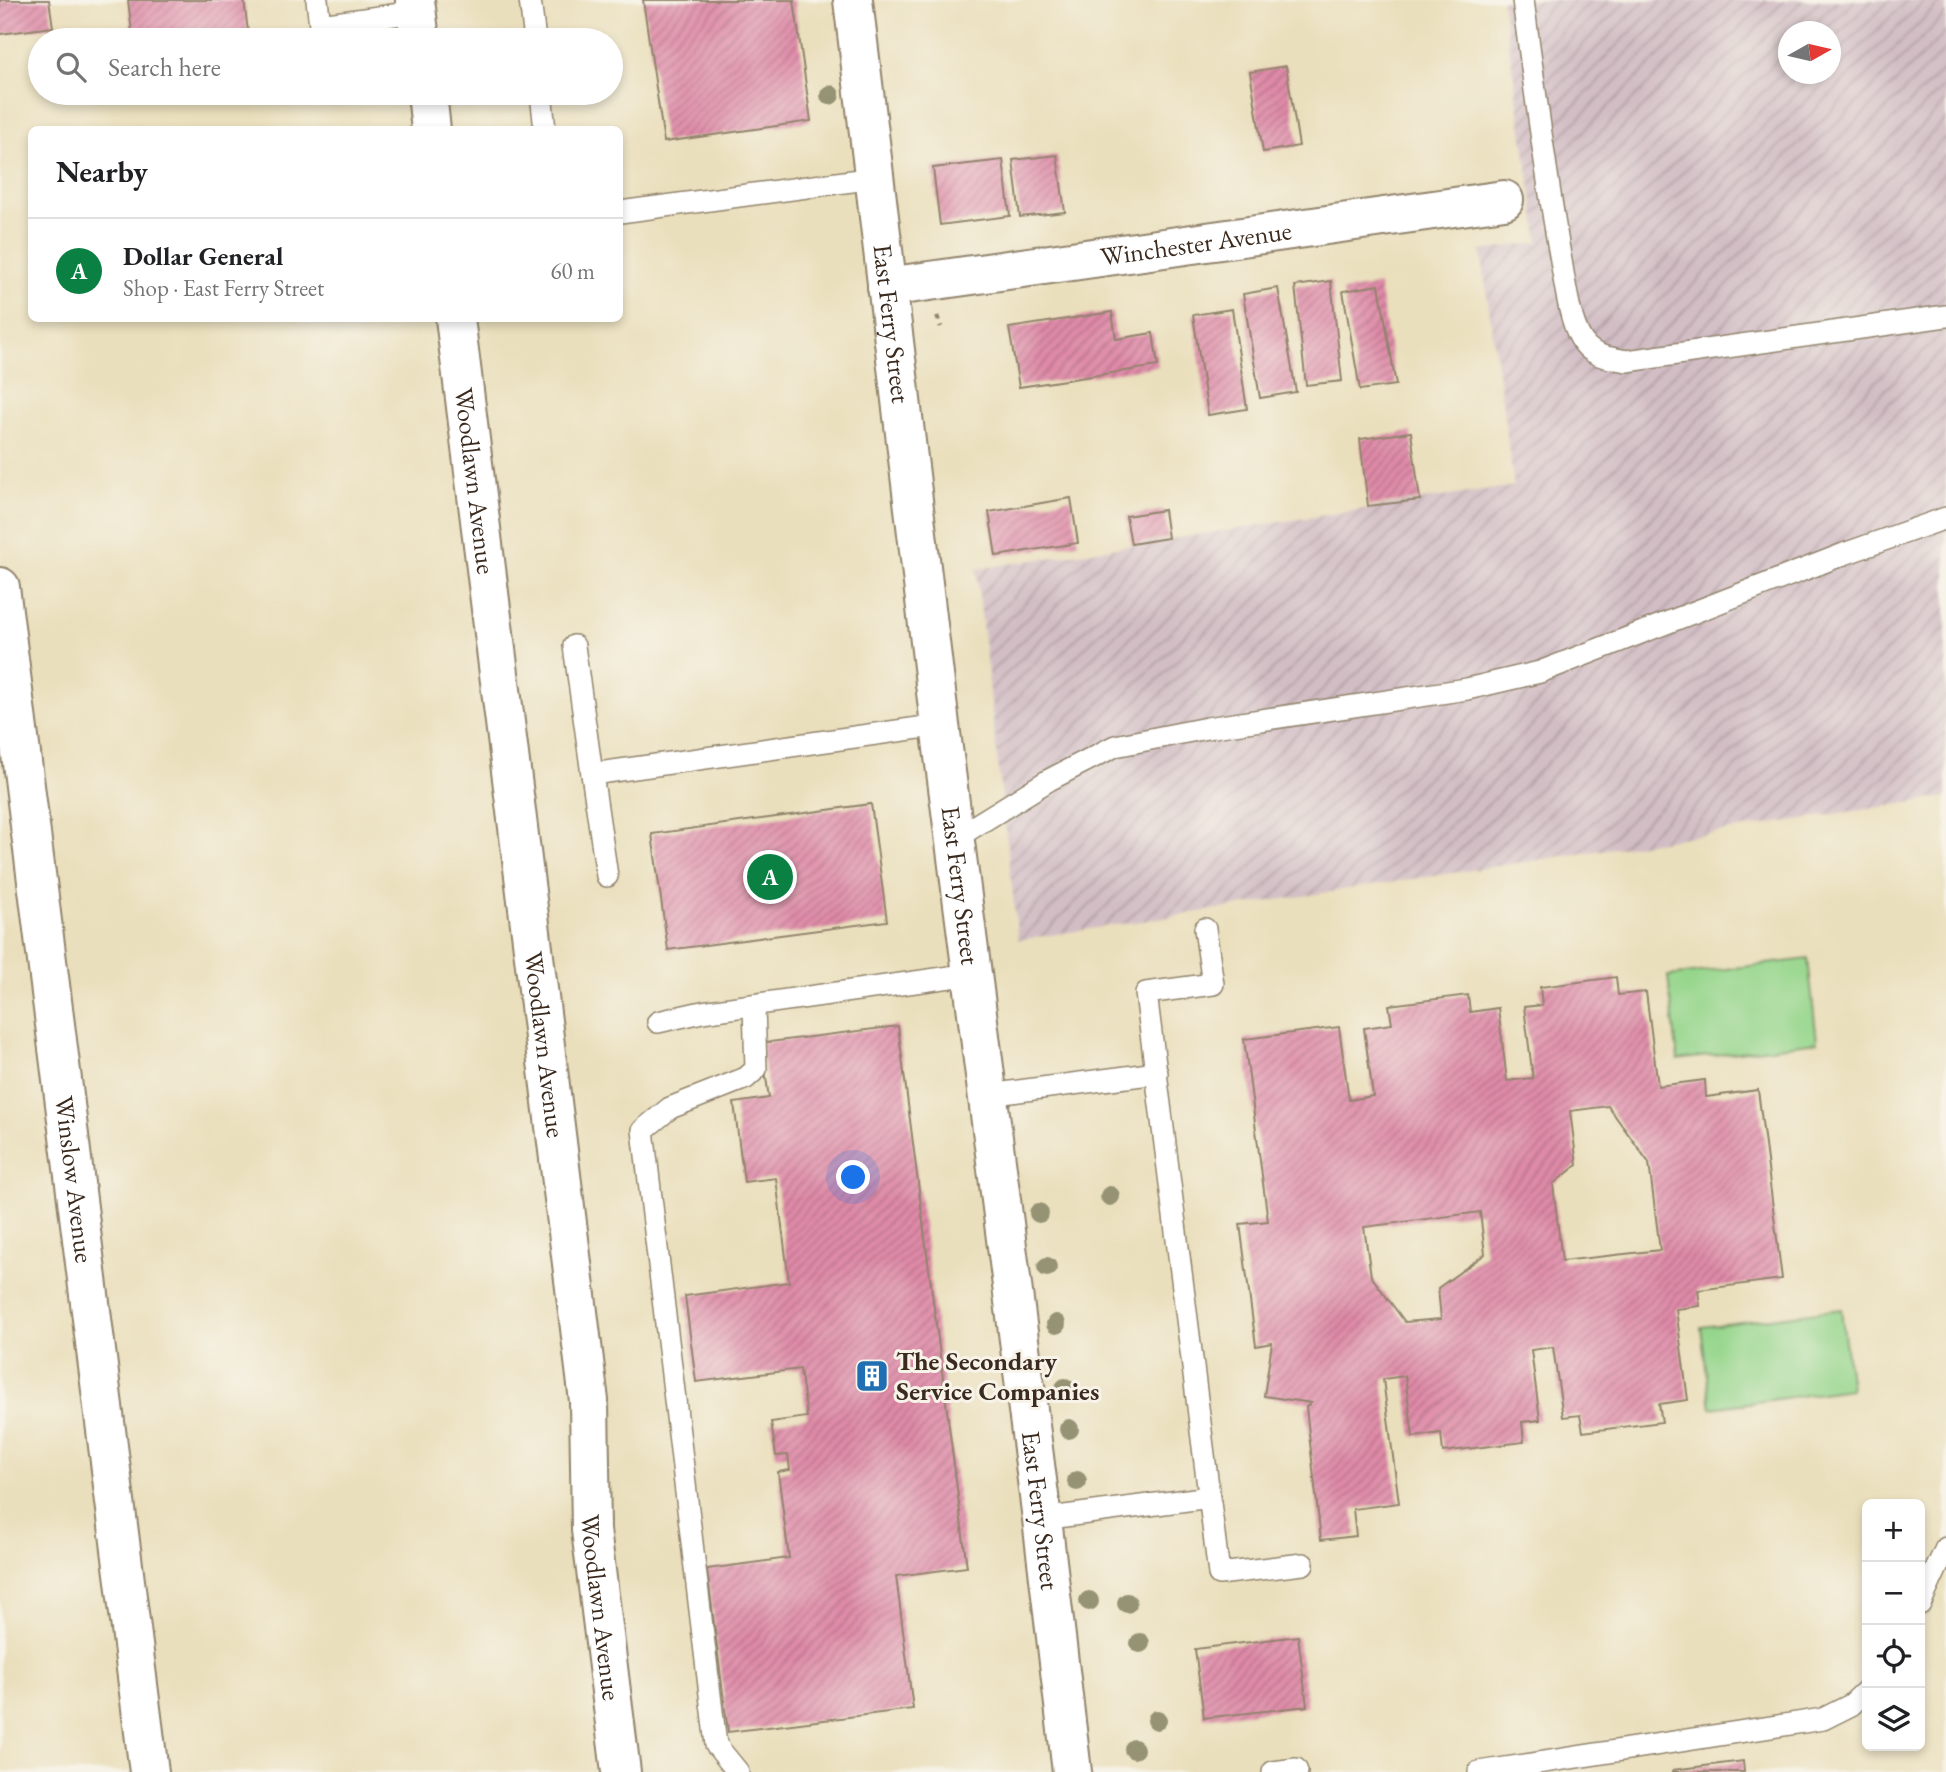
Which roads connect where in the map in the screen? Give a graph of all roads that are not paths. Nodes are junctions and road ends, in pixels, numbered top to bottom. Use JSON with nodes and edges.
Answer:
{"nodes":[{"id":1,"x":317,"y":0,"type":"edge"},
{"id":2,"x":530,"y":0,"type":"edge"},
{"id":3,"x":853,"y":0,"type":"edge"},
{"id":4,"x":1522,"y":0,"type":"edge"},
{"id":5,"x":417,"y":18,"type":"edge"},
{"id":6,"x":534,"y":28,"type":"edge"},
{"id":7,"x":428,"y":105,"type":"edge"},
{"id":8,"x":542,"y":105,"type":"edge"},
{"id":9,"x":431,"y":126,"type":"edge"},
{"id":10,"x":545,"y":126,"type":"edge"},
{"id":11,"x":874,"y":178,"type":"junction"},
{"id":12,"x":1504,"y":200,"type":"dead end"},
{"id":13,"x":623,"y":212,"type":"edge"},
{"id":14,"x":887,"y":287,"type":"junction"},
{"id":15,"x":1946,"y":316,"type":"edge"},
{"id":16,"x":455,"y":322,"type":"edge"},
{"id":17,"x":1946,"y":518,"type":"edge"},
{"id":18,"x":0,"y":587,"type":"edge"},
{"id":19,"x":575,"y":646,"type":"dead end"},
{"id":20,"x":940,"y":724,"type":"junction"},
{"id":21,"x":592,"y":774,"type":"junction"},
{"id":22,"x":954,"y":839,"type":"junction"},
{"id":23,"x":607,"y":876,"type":"dead end"},
{"id":24,"x":1205,"y":929,"type":"dead end"},
{"id":25,"x":972,"y":974,"type":"junction"},
{"id":26,"x":754,"y":1004,"type":"junction"},
{"id":27,"x":658,"y":1022,"type":"dead end"},
{"id":28,"x":1157,"y":1073,"type":"junction"},
{"id":29,"x":988,"y":1096,"type":"junction"},
{"id":30,"x":1210,"y":1497,"type":"junction"},
{"id":31,"x":1042,"y":1519,"type":"junction"},
{"id":32,"x":1946,"y":1548,"type":"edge"},
{"id":33,"x":1303,"y":1564,"type":"dead end"},
{"id":34,"x":1925,"y":1593,"type":"edge"},
{"id":35,"x":1862,"y":1695,"type":"edge"},
{"id":36,"x":149,"y":1772,"type":"edge"},
{"id":37,"x":621,"y":1772,"type":"edge"},
{"id":38,"x":738,"y":1772,"type":"edge"},
{"id":39,"x":1072,"y":1772,"type":"edge"},
{"id":40,"x":1273,"y":1772,"type":"edge"},
{"id":41,"x":1297,"y":1772,"type":"edge"},
{"id":42,"x":1479,"y":1772,"type":"edge"}],
"edges":[{"from":1,"to":5,"type":"lane"},
{"from":2,"to":6,"type":"lane"},
{"from":3,"to":11,"type":"street","name":"East Ferry Street"},
{"from":4,"to":15,"type":"lane"},
{"from":7,"to":9,"type":"street"},
{"from":8,"to":10,"type":"lane"},
{"from":11,"to":13,"type":"lane"},
{"from":11,"to":14,"type":"street","name":"East Ferry Street"},
{"from":12,"to":14,"type":"street","name":"Winchester Avenue"},
{"from":14,"to":20,"type":"street","name":"East Ferry Street"},
{"from":16,"to":37,"type":"street","name":"Woodlawn Avenue"},
{"from":17,"to":22,"type":"lane"},
{"from":18,"to":36,"type":"street","name":"Winslow Avenue"},
{"from":19,"to":21,"type":"lane"},
{"from":20,"to":21,"type":"lane"},
{"from":20,"to":22,"type":"street","name":"East Ferry Street"},
{"from":21,"to":23,"type":"lane"},
{"from":22,"to":25,"type":"street","name":"East Ferry Street"},
{"from":24,"to":28,"type":"lane"},
{"from":25,"to":26,"type":"lane"},
{"from":25,"to":29,"type":"street","name":"East Ferry Street"},
{"from":26,"to":27,"type":"lane"},
{"from":26,"to":38,"type":"lane"},
{"from":28,"to":29,"type":"lane"},
{"from":28,"to":30,"type":"lane"},
{"from":29,"to":31,"type":"street","name":"East Ferry Street"},
{"from":30,"to":31,"type":"lane"},
{"from":30,"to":33,"type":"lane"},
{"from":31,"to":39,"type":"street","name":"East Ferry Street"},
{"from":32,"to":34,"type":"lane"},
{"from":35,"to":42,"type":"lane"},
{"from":40,"to":41,"type":"lane"}]}
